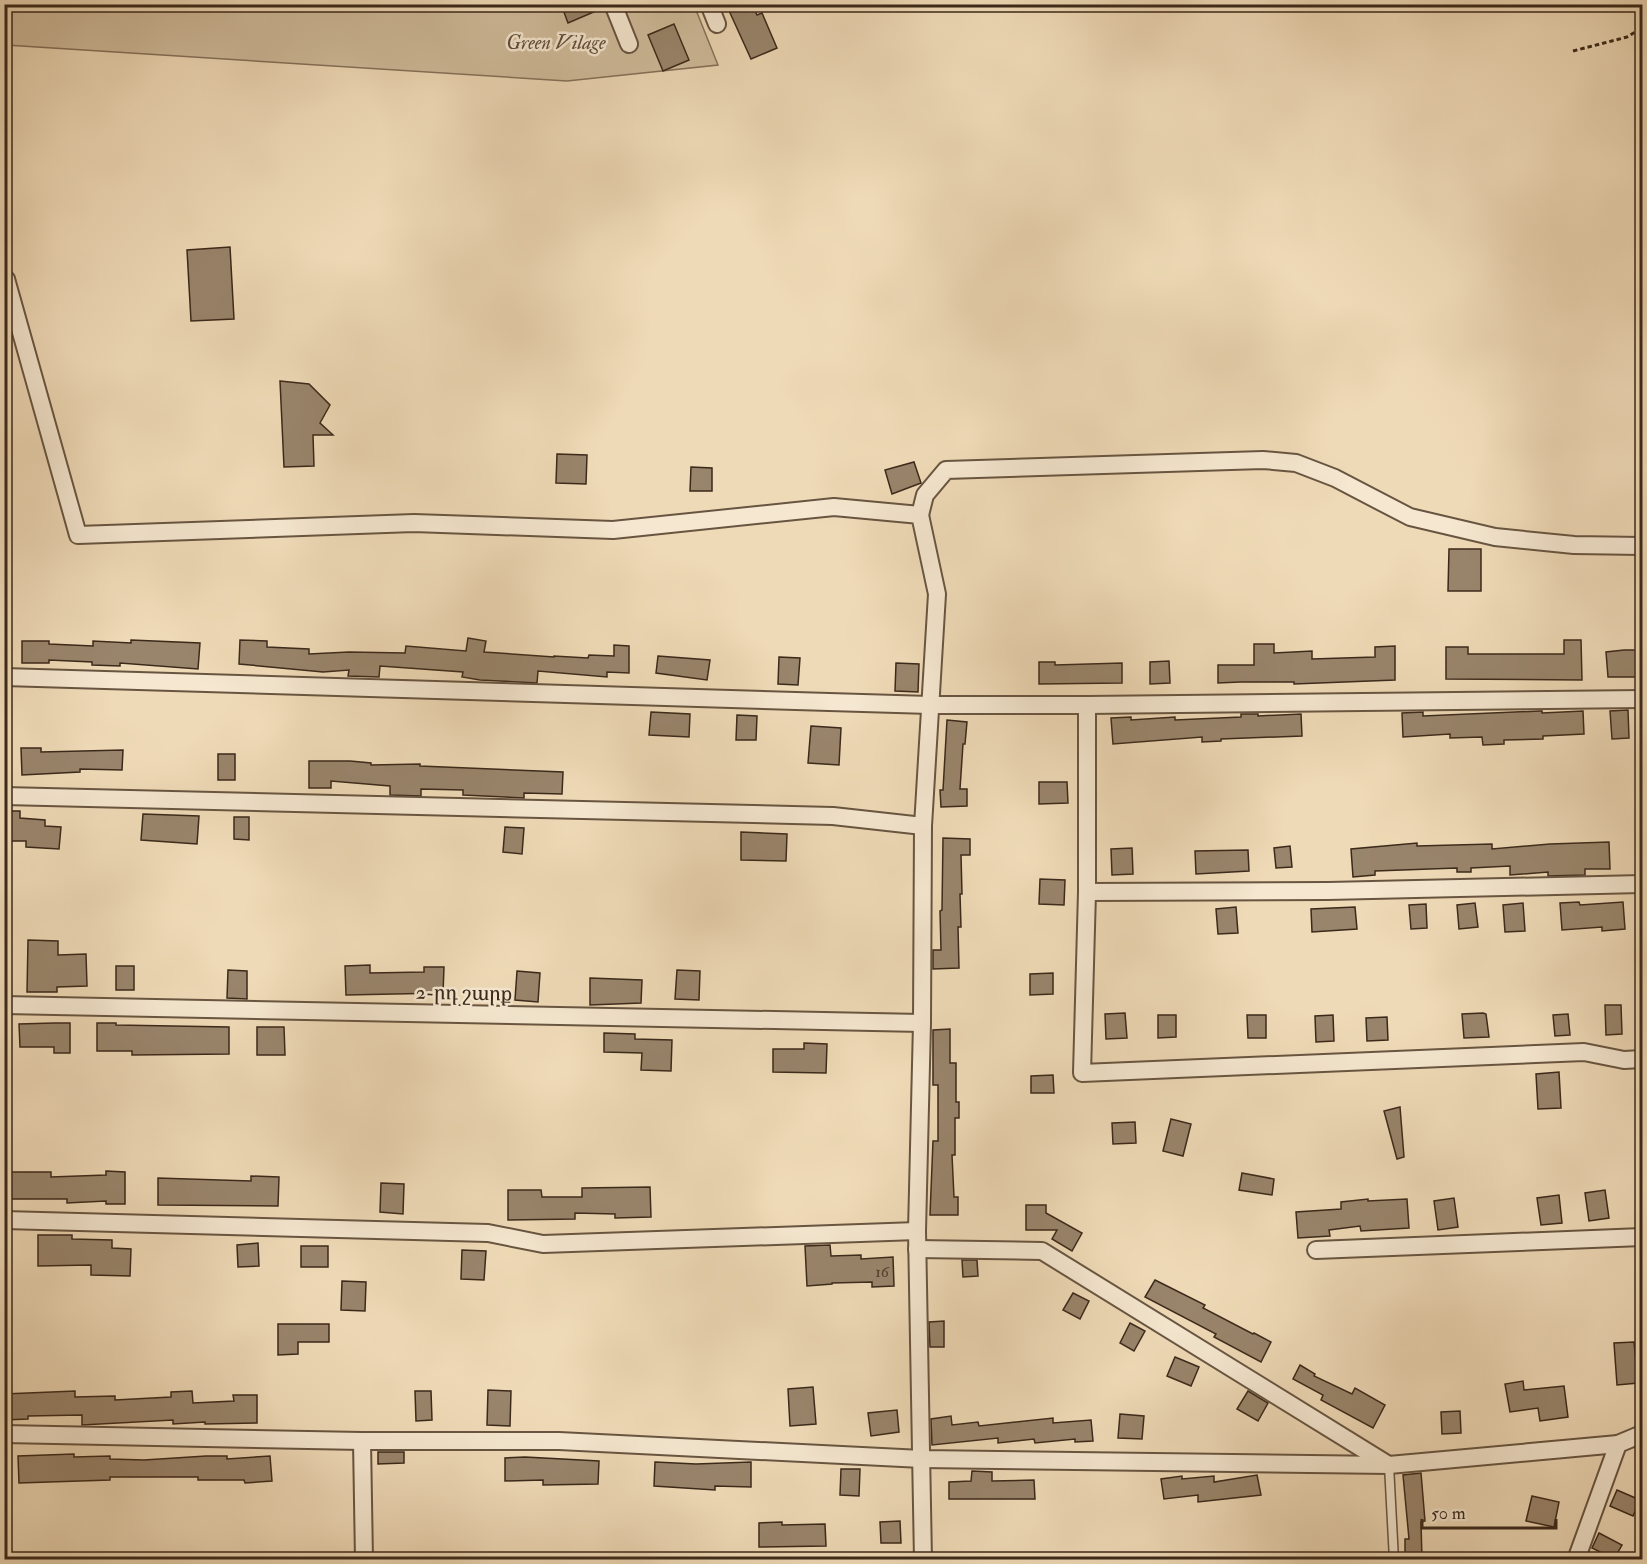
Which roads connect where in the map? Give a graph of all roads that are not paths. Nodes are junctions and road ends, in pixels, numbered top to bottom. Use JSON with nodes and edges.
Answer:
{"nodes":[{"id":1,"x":613,"y":4,"type":"edge"},
{"id":2,"x":709,"y":4,"type":"edge"},
{"id":3,"x":717,"y":24,"type":"dead end"},
{"id":4,"x":629,"y":44,"type":"dead end"},
{"id":5,"x":4,"y":280,"type":"edge"},
{"id":6,"x":920,"y":515,"type":"junction"},
{"id":7,"x":1642,"y":546,"type":"edge"},
{"id":8,"x":4,"y":677,"type":"edge"},
{"id":9,"x":1642,"y":699,"type":"edge"},
{"id":10,"x":930,"y":705,"type":"junction"},
{"id":11,"x":1087,"y":705,"type":"junction"},
{"id":12,"x":4,"y":796,"type":"edge"},
{"id":13,"x":923,"y":826,"type":"junction"},
{"id":14,"x":1642,"y":884,"type":"edge"},
{"id":15,"x":1087,"y":892,"type":"junction"},
{"id":16,"x":4,"y":1005,"type":"edge"},
{"id":17,"x":922,"y":1023,"type":"junction"},
{"id":18,"x":1642,"y":1059,"type":"edge"},
{"id":19,"x":4,"y":1220,"type":"edge"},
{"id":20,"x":917,"y":1231,"type":"junction"},
{"id":21,"x":1642,"y":1237,"type":"edge"},
{"id":22,"x":917,"y":1249,"type":"junction"},
{"id":23,"x":1316,"y":1250,"type":"dead end"},
{"id":24,"x":4,"y":1434,"type":"edge"},
{"id":25,"x":1642,"y":1434,"type":"edge"},
{"id":26,"x":362,"y":1441,"type":"junction"},
{"id":27,"x":1618,"y":1444,"type":"junction"},
{"id":28,"x":922,"y":1459,"type":"junction"},
{"id":29,"x":1389,"y":1465,"type":"junction"},
{"id":30,"x":364,"y":1560,"type":"edge"},
{"id":31,"x":923,"y":1560,"type":"edge"},
{"id":32,"x":1395,"y":1560,"type":"edge"},
{"id":33,"x":1576,"y":1560,"type":"edge"}],
"edges":[{"from":1,"to":4,"type":"street"},
{"from":2,"to":3,"type":"street"},
{"from":5,"to":6,"type":"street"},
{"from":6,"to":7,"type":"street"},
{"from":6,"to":10,"type":"street"},
{"from":8,"to":10,"type":"street"},
{"from":9,"to":11,"type":"street"},
{"from":10,"to":11,"type":"street"},
{"from":10,"to":13,"type":"street"},
{"from":11,"to":15,"type":"street"},
{"from":12,"to":13,"type":"street"},
{"from":13,"to":17,"type":"street"},
{"from":14,"to":15,"type":"street"},
{"from":15,"to":18,"type":"street"},
{"from":16,"to":17,"type":"street","name":"2-րդ շարք"},
{"from":17,"to":20,"type":"street"},
{"from":19,"to":20,"type":"street"},
{"from":20,"to":22,"type":"street"},
{"from":21,"to":23,"type":"street"},
{"from":22,"to":28,"type":"street"},
{"from":22,"to":29,"type":"street"},
{"from":24,"to":26,"type":"street"},
{"from":25,"to":27,"type":"street"},
{"from":26,"to":28,"type":"street"},
{"from":26,"to":30,"type":"street"},
{"from":27,"to":29,"type":"street"},
{"from":27,"to":33,"type":"street"},
{"from":28,"to":29,"type":"street"},
{"from":28,"to":31,"type":"street"},
{"from":29,"to":32,"type":"lane"}]}
